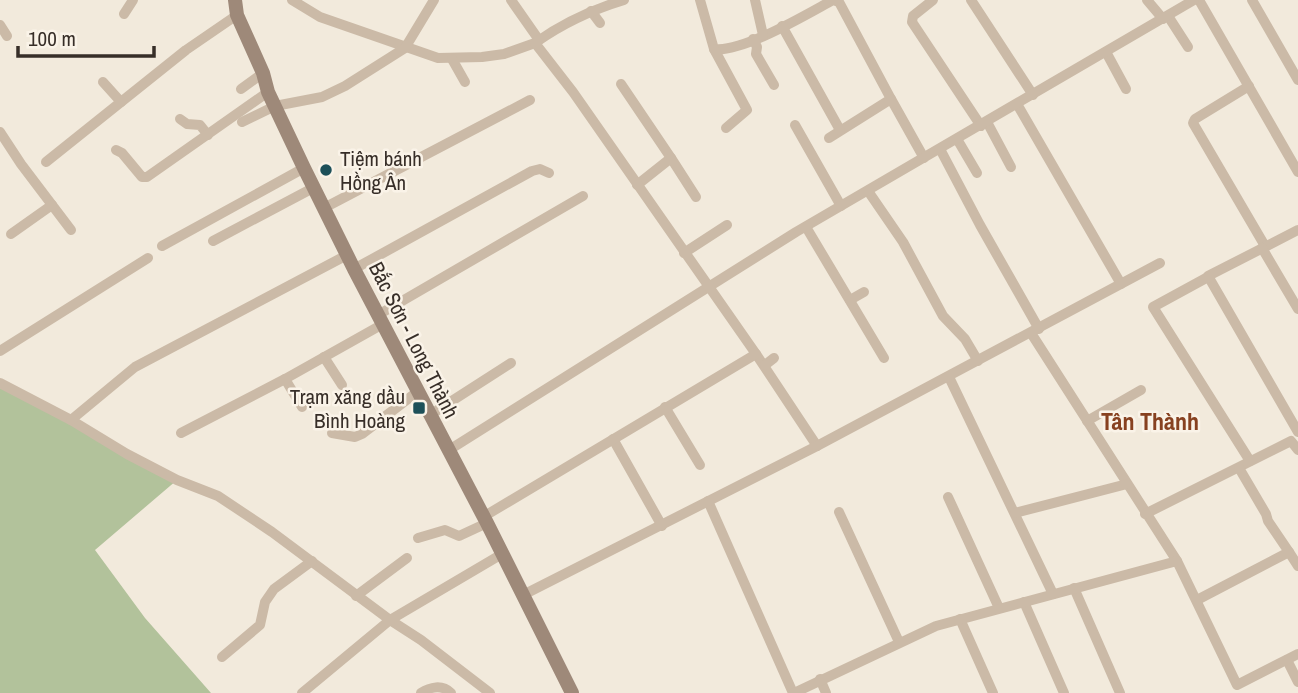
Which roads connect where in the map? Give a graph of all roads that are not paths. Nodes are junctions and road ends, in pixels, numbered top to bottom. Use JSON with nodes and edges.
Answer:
{"nodes":[{"id":1,"x":133,"y":0,"type":"edge"},
{"id":2,"x":292,"y":0,"type":"edge"},
{"id":3,"x":433,"y":0,"type":"edge"},
{"id":4,"x":511,"y":0,"type":"edge"},
{"id":5,"x":624,"y":0,"type":"edge"},
{"id":6,"x":701,"y":0,"type":"edge"},
{"id":7,"x":755,"y":0,"type":"edge"},
{"id":8,"x":810,"y":0,"type":"edge"},
{"id":9,"x":971,"y":0,"type":"edge"},
{"id":10,"x":1147,"y":0,"type":"edge"},
{"id":11,"x":1197,"y":0,"type":"edge"},
{"id":12,"x":1252,"y":0,"type":"edge"},
{"id":13,"x":929,"y":1,"type":"edge"},
{"id":14,"x":612,"y":2,"type":"edge"},
{"id":15,"x":236,"y":7,"type":"edge"},
{"id":16,"x":591,"y":11,"type":"junction"},
{"id":17,"x":811,"y":12,"type":"junction"},
{"id":18,"x":124,"y":13,"type":"dead end"},
{"id":19,"x":1165,"y":17,"type":"junction"},
{"id":20,"x":600,"y":23,"type":"dead end"},
{"id":21,"x":0,"y":24,"type":"edge"},
{"id":22,"x":782,"y":26,"type":"junction"},
{"id":23,"x":7,"y":36,"type":"dead end"},
{"id":24,"x":758,"y":37,"type":"junction"},
{"id":25,"x":537,"y":41,"type":"junction"},
{"id":26,"x":1188,"y":47,"type":"dead end"},
{"id":27,"x":405,"y":48,"type":"junction"},
{"id":28,"x":714,"y":49,"type":"junction"},
{"id":29,"x":1106,"y":52,"type":"junction"},
{"id":30,"x":452,"y":59,"type":"junction"},
{"id":31,"x":263,"y":73,"type":"junction"},
{"id":32,"x":1298,"y":80,"type":"edge"},
{"id":33,"x":103,"y":82,"type":"dead end"},
{"id":34,"x":465,"y":82,"type":"dead end"},
{"id":35,"x":621,"y":84,"type":"dead end"},
{"id":36,"x":774,"y":85,"type":"dead end"},
{"id":37,"x":1249,"y":86,"type":"junction"},
{"id":38,"x":241,"y":89,"type":"dead end"},
{"id":39,"x":1126,"y":89,"type":"dead end"},
{"id":40,"x":1033,"y":95,"type":"junction"},
{"id":41,"x":272,"y":99,"type":"junction"},
{"id":42,"x":891,"y":99,"type":"junction"},
{"id":43,"x":530,"y":100,"type":"dead end"},
{"id":44,"x":121,"y":102,"type":"junction"},
{"id":45,"x":1017,"y":104,"type":"junction"},
{"id":46,"x":180,"y":119,"type":"dead end"},
{"id":47,"x":242,"y":122,"type":"dead end"},
{"id":48,"x":984,"y":124,"type":"junction"},
{"id":49,"x":795,"y":125,"type":"dead end"},
{"id":50,"x":726,"y":128,"type":"dead end"},
{"id":51,"x":840,"y":130,"type":"junction"},
{"id":52,"x":0,"y":132,"type":"edge"},
{"id":53,"x":208,"y":135,"type":"junction"},
{"id":54,"x":829,"y":138,"type":"dead end"},
{"id":55,"x":957,"y":139,"type":"junction"},
{"id":56,"x":940,"y":149,"type":"junction"},
{"id":57,"x":116,"y":150,"type":"dead end"},
{"id":58,"x":671,"y":158,"type":"junction"},
{"id":59,"x":924,"y":158,"type":"junction"},
{"id":60,"x":46,"y":162,"type":"dead end"},
{"id":61,"x":1011,"y":167,"type":"dead end"},
{"id":62,"x":304,"y":168,"type":"junction"},
{"id":63,"x":1298,"y":172,"type":"edge"},
{"id":64,"x":549,"y":173,"type":"dead end"},
{"id":65,"x":977,"y":173,"type":"dead end"},
{"id":66,"x":637,"y":185,"type":"junction"},
{"id":67,"x":313,"y":188,"type":"junction"},
{"id":68,"x":868,"y":191,"type":"junction"},
{"id":69,"x":583,"y":196,"type":"dead end"},
{"id":70,"x":696,"y":197,"type":"dead end"},
{"id":71,"x":52,"y":205,"type":"junction"},
{"id":72,"x":841,"y":206,"type":"junction"},
{"id":73,"x":324,"y":208,"type":"junction"},
{"id":74,"x":727,"y":225,"type":"dead end"},
{"id":75,"x":806,"y":227,"type":"junction"},
{"id":76,"x":71,"y":230,"type":"dead end"},
{"id":77,"x":1298,"y":230,"type":"edge"},
{"id":78,"x":11,"y":234,"type":"dead end"},
{"id":79,"x":213,"y":241,"type":"dead end"},
{"id":80,"x":162,"y":246,"type":"dead end"},
{"id":81,"x":1263,"y":247,"type":"junction"},
{"id":82,"x":684,"y":253,"type":"junction"},
{"id":83,"x":148,"y":258,"type":"dead end"},
{"id":84,"x":350,"y":262,"type":"junction"},
{"id":85,"x":1160,"y":263,"type":"dead end"},
{"id":86,"x":1208,"y":276,"type":"junction"},
{"id":87,"x":1121,"y":284,"type":"junction"},
{"id":88,"x":709,"y":288,"type":"junction"},
{"id":89,"x":864,"y":292,"type":"dead end"},
{"id":90,"x":849,"y":300,"type":"junction"},
{"id":91,"x":1298,"y":309,"type":"edge"},
{"id":92,"x":381,"y":319,"type":"junction"},
{"id":93,"x":1035,"y":331,"type":"junction"},
{"id":94,"x":2,"y":346,"type":"edge"},
{"id":95,"x":755,"y":354,"type":"junction"},
{"id":96,"x":324,"y":357,"type":"junction"},
{"id":97,"x":774,"y":358,"type":"dead end"},
{"id":98,"x":884,"y":358,"type":"dead end"},
{"id":99,"x":978,"y":361,"type":"junction"},
{"id":100,"x":512,"y":363,"type":"dead end"},
{"id":101,"x":765,"y":365,"type":"junction"},
{"id":102,"x":949,"y":377,"type":"junction"},
{"id":103,"x":285,"y":379,"type":"junction"},
{"id":104,"x":0,"y":382,"type":"edge"},
{"id":105,"x":342,"y":385,"type":"dead end"},
{"id":106,"x":1141,"y":390,"type":"dead end"},
{"id":107,"x":417,"y":392,"type":"junction"},
{"id":108,"x":302,"y":407,"type":"dead end"},
{"id":109,"x":665,"y":407,"type":"junction"},
{"id":110,"x":430,"y":415,"type":"junction"},
{"id":111,"x":71,"y":420,"type":"junction"},
{"id":112,"x":1087,"y":421,"type":"junction"},
{"id":113,"x":181,"y":433,"type":"dead end"},
{"id":114,"x":332,"y":433,"type":"dead end"},
{"id":115,"x":612,"y":439,"type":"junction"},
{"id":116,"x":1296,"y":440,"type":"edge"},
{"id":117,"x":817,"y":446,"type":"junction"},
{"id":118,"x":449,"y":450,"type":"junction"},
{"id":119,"x":1250,"y":461,"type":"junction"},
{"id":120,"x":700,"y":465,"type":"dead end"},
{"id":121,"x":1239,"y":468,"type":"junction"},
{"id":122,"x":1127,"y":484,"type":"junction"},
{"id":123,"x":948,"y":497,"type":"dead end"},
{"id":124,"x":708,"y":501,"type":"junction"},
{"id":125,"x":839,"y":512,"type":"dead end"},
{"id":126,"x":1015,"y":513,"type":"junction"},
{"id":127,"x":1145,"y":514,"type":"junction"},
{"id":128,"x":485,"y":520,"type":"junction"},
{"id":129,"x":662,"y":526,"type":"junction"},
{"id":130,"x":418,"y":538,"type":"dead end"},
{"id":131,"x":1289,"y":552,"type":"junction"},
{"id":132,"x":502,"y":554,"type":"junction"},
{"id":133,"x":407,"y":558,"type":"dead end"},
{"id":134,"x":312,"y":561,"type":"junction"},
{"id":135,"x":1177,"y":561,"type":"junction"},
{"id":136,"x":1298,"y":566,"type":"edge"},
{"id":137,"x":1074,"y":588,"type":"junction"},
{"id":138,"x":1053,"y":594,"type":"junction"},
{"id":139,"x":523,"y":595,"type":"junction"},
{"id":140,"x":356,"y":596,"type":"junction"},
{"id":141,"x":1197,"y":600,"type":"junction"},
{"id":142,"x":1024,"y":602,"type":"junction"},
{"id":143,"x":999,"y":608,"type":"junction"},
{"id":144,"x":960,"y":619,"type":"junction"},
{"id":145,"x":390,"y":620,"type":"junction"},
{"id":146,"x":899,"y":642,"type":"junction"},
{"id":147,"x":1298,"y":654,"type":"edge"},
{"id":148,"x":222,"y":657,"type":"dead end"},
{"id":149,"x":1287,"y":660,"type":"junction"},
{"id":150,"x":820,"y":680,"type":"junction"},
{"id":151,"x":1298,"y":682,"type":"edge"},
{"id":152,"x":1238,"y":689,"type":"edge"},
{"id":153,"x":302,"y":693,"type":"edge"},
{"id":154,"x":421,"y":693,"type":"edge"},
{"id":155,"x":450,"y":693,"type":"edge"},
{"id":156,"x":490,"y":693,"type":"edge"},
{"id":157,"x":572,"y":693,"type":"edge"},
{"id":158,"x":794,"y":693,"type":"edge"},
{"id":159,"x":827,"y":693,"type":"edge"},
{"id":160,"x":993,"y":693,"type":"edge"},
{"id":161,"x":1064,"y":693,"type":"edge"},
{"id":162,"x":1120,"y":693,"type":"edge"}],
"edges":[{"from":1,"to":18,"type":"street"},
{"from":2,"to":27,"type":"street"},
{"from":3,"to":27,"type":"street"},
{"from":4,"to":25,"type":"street"},
{"from":5,"to":14,"type":"street"},
{"from":6,"to":28,"type":"street"},
{"from":7,"to":24,"type":"street"},
{"from":8,"to":17,"type":"street"},
{"from":9,"to":40,"type":"street"},
{"from":10,"to":19,"type":"street"},
{"from":11,"to":19,"type":"street"},
{"from":11,"to":37,"type":"street"},
{"from":12,"to":32,"type":"street"},
{"from":13,"to":48,"type":"street"},
{"from":14,"to":16,"type":"street"},
{"from":15,"to":31,"type":"main road","name":"Bắc Sơn - Long Thành"},
{"from":15,"to":44,"type":"street"},
{"from":16,"to":20,"type":"street"},
{"from":16,"to":25,"type":"street"},
{"from":17,"to":22,"type":"street"},
{"from":17,"to":42,"type":"street"},
{"from":19,"to":26,"type":"street"},
{"from":19,"to":29,"type":"street"},
{"from":21,"to":23,"type":"street"},
{"from":22,"to":24,"type":"street"},
{"from":22,"to":51,"type":"street"},
{"from":24,"to":28,"type":"street"},
{"from":24,"to":36,"type":"street"},
{"from":25,"to":30,"type":"street"},
{"from":25,"to":66,"type":"street"},
{"from":27,"to":30,"type":"street"},
{"from":27,"to":41,"type":"street"},
{"from":28,"to":50,"type":"street"},
{"from":29,"to":39,"type":"street"},
{"from":29,"to":40,"type":"street"},
{"from":30,"to":34,"type":"street"},
{"from":31,"to":38,"type":"street"},
{"from":31,"to":41,"type":"main road","name":"Bắc Sơn - Long Thành"},
{"from":33,"to":44,"type":"street"},
{"from":35,"to":58,"type":"street"},
{"from":37,"to":63,"type":"street"},
{"from":37,"to":81,"type":"street"},
{"from":40,"to":45,"type":"street"},
{"from":41,"to":47,"type":"street"},
{"from":41,"to":53,"type":"street"},
{"from":41,"to":62,"type":"main road","name":"Bắc Sơn - Long Thành"},
{"from":42,"to":51,"type":"street"},
{"from":42,"to":59,"type":"street"},
{"from":43,"to":73,"type":"street"},
{"from":44,"to":60,"type":"street"},
{"from":45,"to":48,"type":"street"},
{"from":45,"to":87,"type":"street"},
{"from":46,"to":53,"type":"street"},
{"from":48,"to":55,"type":"street"},
{"from":48,"to":61,"type":"street"},
{"from":49,"to":72,"type":"street"},
{"from":51,"to":54,"type":"street"},
{"from":52,"to":71,"type":"street"},
{"from":53,"to":57,"type":"street"},
{"from":55,"to":56,"type":"street"},
{"from":55,"to":65,"type":"street"},
{"from":56,"to":59,"type":"street"},
{"from":56,"to":93,"type":"street"},
{"from":58,"to":66,"type":"street"},
{"from":58,"to":70,"type":"street"},
{"from":59,"to":68,"type":"street"},
{"from":62,"to":67,"type":"main road","name":"Bắc Sơn - Long Thành"},
{"from":62,"to":80,"type":"street"},
{"from":64,"to":84,"type":"street"},
{"from":66,"to":82,"type":"street"},
{"from":67,"to":73,"type":"main road","name":"Bắc Sơn - Long Thành"},
{"from":67,"to":79,"type":"street"},
{"from":68,"to":72,"type":"street"},
{"from":68,"to":99,"type":"street"},
{"from":69,"to":92,"type":"street"},
{"from":71,"to":76,"type":"street"},
{"from":71,"to":78,"type":"street"},
{"from":72,"to":75,"type":"street"},
{"from":73,"to":84,"type":"main road","name":"Bắc Sơn - Long Thành"},
{"from":74,"to":82,"type":"street"},
{"from":75,"to":88,"type":"street"},
{"from":75,"to":90,"type":"street"},
{"from":77,"to":81,"type":"street"},
{"from":81,"to":86,"type":"street"},
{"from":81,"to":91,"type":"street"},
{"from":82,"to":88,"type":"street"},
{"from":83,"to":94,"type":"street"},
{"from":84,"to":92,"type":"main road","name":"Bắc Sơn - Long Thành"},
{"from":84,"to":111,"type":"street"},
{"from":85,"to":87,"type":"street"},
{"from":86,"to":116,"type":"street"},
{"from":86,"to":119,"type":"street"},
{"from":87,"to":93,"type":"street"},
{"from":88,"to":95,"type":"street"},
{"from":88,"to":118,"type":"street"},
{"from":89,"to":90,"type":"street"},
{"from":90,"to":98,"type":"street"},
{"from":92,"to":96,"type":"street"},
{"from":92,"to":107,"type":"main road","name":"Bắc Sơn - Long Thành"},
{"from":93,"to":99,"type":"street"},
{"from":93,"to":112,"type":"street"},
{"from":95,"to":101,"type":"street"},
{"from":95,"to":109,"type":"street"},
{"from":96,"to":103,"type":"street"},
{"from":96,"to":105,"type":"street"},
{"from":97,"to":101,"type":"street"},
{"from":99,"to":102,"type":"street"},
{"from":100,"to":110,"type":"street"},
{"from":101,"to":117,"type":"street"},
{"from":102,"to":117,"type":"street"},
{"from":102,"to":126,"type":"street"},
{"from":103,"to":108,"type":"street"},
{"from":103,"to":113,"type":"street"},
{"from":104,"to":111,"type":"street"},
{"from":106,"to":112,"type":"street"},
{"from":107,"to":110,"type":"main road","name":"Bắc Sơn - Long Thành"},
{"from":107,"to":114,"type":"street"},
{"from":109,"to":115,"type":"street"},
{"from":109,"to":120,"type":"street"},
{"from":110,"to":118,"type":"main road","name":"Bắc Sơn - Long Thành"},
{"from":111,"to":134,"type":"street"},
{"from":112,"to":122,"type":"street"},
{"from":115,"to":128,"type":"street"},
{"from":115,"to":129,"type":"street"},
{"from":116,"to":119,"type":"street"},
{"from":117,"to":124,"type":"street"},
{"from":118,"to":128,"type":"main road","name":"Bắc Sơn - Long Thành"},
{"from":119,"to":121,"type":"street"},
{"from":121,"to":127,"type":"street"},
{"from":121,"to":131,"type":"street"},
{"from":122,"to":126,"type":"street"},
{"from":122,"to":127,"type":"street"},
{"from":123,"to":143,"type":"street"},
{"from":124,"to":129,"type":"street"},
{"from":124,"to":158,"type":"street"},
{"from":125,"to":146,"type":"street"},
{"from":126,"to":138,"type":"street"},
{"from":127,"to":135,"type":"street"},
{"from":128,"to":130,"type":"street"},
{"from":128,"to":132,"type":"main road","name":"Bắc Sơn - Long Thành"},
{"from":129,"to":139,"type":"street"},
{"from":131,"to":136,"type":"street"},
{"from":131,"to":141,"type":"street"},
{"from":132,"to":139,"type":"main road","name":"Bắc Sơn - Long Thành"},
{"from":132,"to":145,"type":"street"},
{"from":133,"to":140,"type":"street"},
{"from":134,"to":140,"type":"street"},
{"from":134,"to":148,"type":"street"},
{"from":135,"to":137,"type":"street"},
{"from":135,"to":141,"type":"street"},
{"from":137,"to":138,"type":"street"},
{"from":137,"to":162,"type":"street"},
{"from":138,"to":142,"type":"street"},
{"from":139,"to":157,"type":"main road","name":"Bắc Sơn - Long Thành"},
{"from":140,"to":145,"type":"street"},
{"from":141,"to":152,"type":"street"},
{"from":142,"to":143,"type":"street"},
{"from":142,"to":161,"type":"street"},
{"from":143,"to":144,"type":"street"},
{"from":144,"to":146,"type":"street"},
{"from":144,"to":160,"type":"street"},
{"from":145,"to":153,"type":"street"},
{"from":145,"to":156,"type":"street"},
{"from":146,"to":150,"type":"street"},
{"from":147,"to":149,"type":"street"},
{"from":149,"to":151,"type":"street"},
{"from":149,"to":152,"type":"street"},
{"from":150,"to":158,"type":"street"},
{"from":150,"to":159,"type":"street"},
{"from":154,"to":155,"type":"street"}]}
